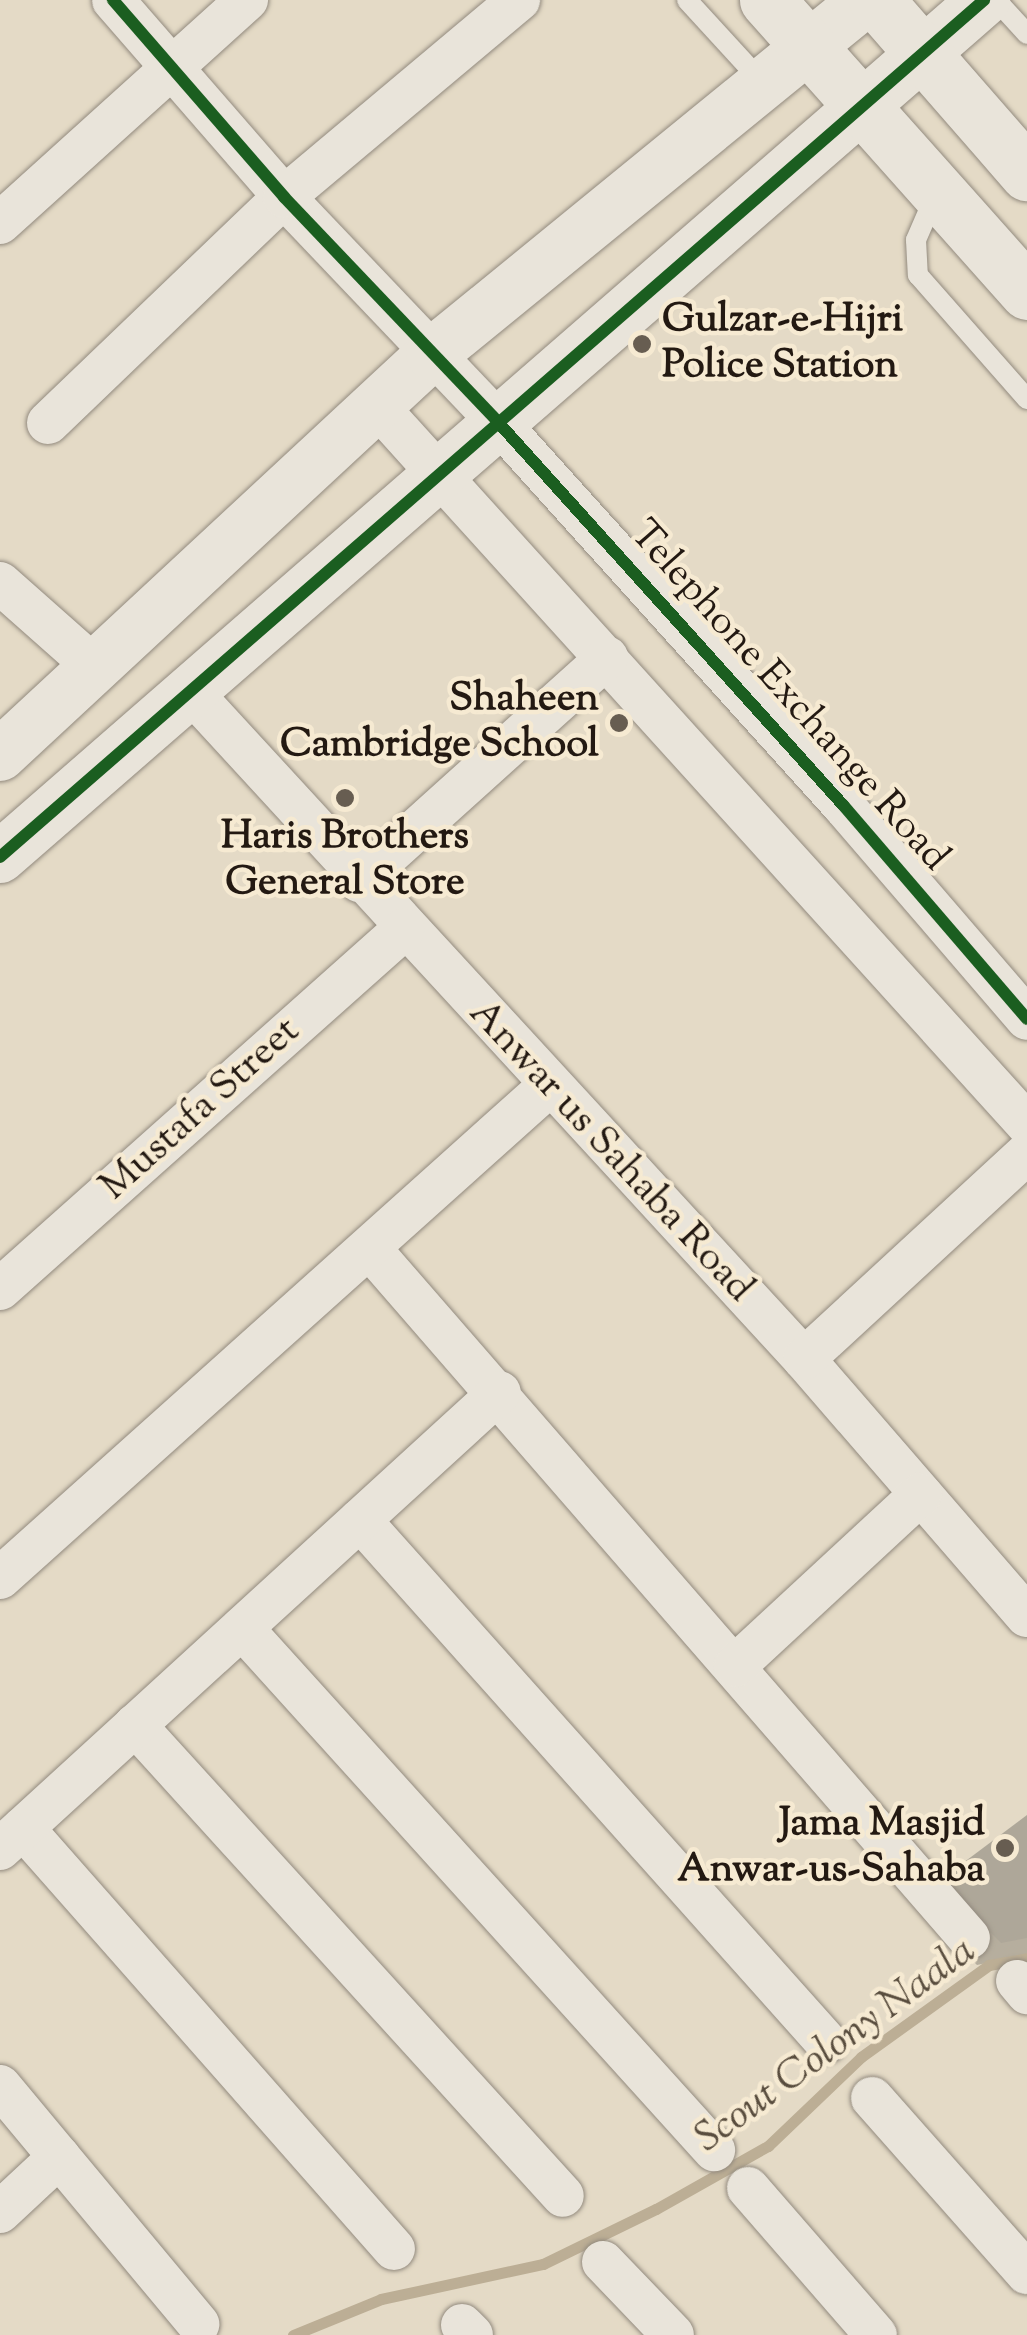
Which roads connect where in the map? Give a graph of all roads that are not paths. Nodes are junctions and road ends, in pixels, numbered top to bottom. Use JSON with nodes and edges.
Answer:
{"nodes":[{"id":1,"x":113,"y":0,"type":"edge"},
{"id":2,"x":247,"y":0,"type":"edge"},
{"id":3,"x":519,"y":0,"type":"edge"},
{"id":4,"x":687,"y":0,"type":"edge"},
{"id":5,"x":767,"y":0,"type":"edge"},
{"id":6,"x":866,"y":0,"type":"edge"},
{"id":7,"x":876,"y":0,"type":"edge"},
{"id":8,"x":984,"y":0,"type":"edge"},
{"id":9,"x":996,"y":0,"type":"edge"},
{"id":10,"x":1027,"y":34,"type":"edge"},
{"id":11,"x":810,"y":48,"type":"junction"},
{"id":12,"x":923,"y":52,"type":"junction"},
{"id":13,"x":171,"y":67,"type":"junction"},
{"id":14,"x":764,"y":85,"type":"junction"},
{"id":15,"x":862,"y":105,"type":"junction"},
{"id":16,"x":1027,"y":173,"type":"edge"},
{"id":17,"x":937,"y":190,"type":"junction"},
{"id":18,"x":284,"y":197,"type":"junction"},
{"id":19,"x":0,"y":223,"type":"edge"},
{"id":20,"x":1027,"y":292,"type":"edge"},
{"id":21,"x":432,"y":354,"type":"junction"},
{"id":22,"x":1027,"y":399,"type":"edge"},
{"id":23,"x":377,"y":406,"type":"junction"},
{"id":24,"x":497,"y":421,"type":"junction"},
{"id":25,"x":48,"y":424,"type":"dead end"},
{"id":26,"x":440,"y":471,"type":"junction"},
{"id":27,"x":0,"y":583,"type":"edge"},
{"id":28,"x":607,"y":658,"type":"junction"},
{"id":29,"x":96,"y":667,"type":"junction"},
{"id":30,"x":190,"y":691,"type":"junction"},
{"id":31,"x":0,"y":756,"type":"edge"},
{"id":32,"x":0,"y":857,"type":"edge"},
{"id":33,"x":359,"y":881,"type":"junction"},
{"id":34,"x":403,"y":930,"type":"junction"},
{"id":35,"x":1027,"y":1018,"type":"edge"},
{"id":36,"x":548,"y":1086,"type":"junction"},
{"id":37,"x":1027,"y":1124,"type":"edge"},
{"id":38,"x":1027,"y":1153,"type":"edge"},
{"id":39,"x":372,"y":1251,"type":"junction"},
{"id":40,"x":0,"y":1289,"type":"edge"},
{"id":41,"x":804,"y":1359,"type":"junction"},
{"id":42,"x":500,"y":1392,"type":"junction"},
{"id":43,"x":921,"y":1494,"type":"junction"},
{"id":44,"x":360,"y":1520,"type":"junction"},
{"id":45,"x":0,"y":1578,"type":"edge"},
{"id":46,"x":1027,"y":1616,"type":"edge"},
{"id":47,"x":242,"y":1628,"type":"junction"},
{"id":48,"x":735,"y":1666,"type":"junction"},
{"id":49,"x":135,"y":1726,"type":"junction"},
{"id":50,"x":12,"y":1838,"type":"edge"},
{"id":51,"x":968,"y":1938,"type":"dead end"},
{"id":52,"x":826,"y":2042,"type":"dead end"},
{"id":53,"x":0,"y":2086,"type":"edge"},
{"id":54,"x":872,"y":2098,"type":"dead end"},
{"id":55,"x":714,"y":2150,"type":"dead end"},
{"id":56,"x":59,"y":2157,"type":"junction"},
{"id":57,"x":748,"y":2188,"type":"dead end"},
{"id":58,"x":562,"y":2196,"type":"dead end"},
{"id":59,"x":0,"y":2212,"type":"edge"},
{"id":60,"x":394,"y":2249,"type":"dead end"},
{"id":61,"x":603,"y":2262,"type":"dead end"},
{"id":62,"x":1027,"y":2273,"type":"edge"},
{"id":63,"x":198,"y":2324,"type":"dead end"},
{"id":64,"x":673,"y":2335,"type":"edge"},
{"id":65,"x":876,"y":2335,"type":"edge"}],
"edges":[{"from":1,"to":13,"type":"street","name":"Telephone Exchange Road"},
{"from":2,"to":13,"type":"street"},
{"from":3,"to":18,"type":"street"},
{"from":4,"to":14,"type":"lane"},
{"from":5,"to":11,"type":"main road"},
{"from":6,"to":11,"type":"street"},
{"from":7,"to":12,"type":"main road"},
{"from":8,"to":12,"type":"street"},
{"from":9,"to":10,"type":"lane"},
{"from":11,"to":14,"type":"street"},
{"from":11,"to":15,"type":"main road"},
{"from":12,"to":15,"type":"street"},
{"from":12,"to":16,"type":"main road"},
{"from":13,"to":18,"type":"street","name":"Telephone Exchange Road"},
{"from":13,"to":19,"type":"street"},
{"from":14,"to":21,"type":"street"},
{"from":15,"to":17,"type":"main road"},
{"from":15,"to":24,"type":"street"},
{"from":17,"to":20,"type":"main road"},
{"from":17,"to":22,"type":"lane"},
{"from":18,"to":21,"type":"street","name":"Telephone Exchange Road"},
{"from":18,"to":25,"type":"street"},
{"from":21,"to":23,"type":"street"},
{"from":21,"to":24,"type":"street","name":"Telephone Exchange Road"},
{"from":23,"to":26,"type":"street"},
{"from":23,"to":29,"type":"street"},
{"from":24,"to":26,"type":"street"},
{"from":24,"to":35,"type":"street","name":"Telephone Exchange Road"},
{"from":26,"to":28,"type":"street"},
{"from":26,"to":30,"type":"street"},
{"from":27,"to":29,"type":"street"},
{"from":28,"to":33,"type":"street"},
{"from":28,"to":37,"type":"street"},
{"from":29,"to":31,"type":"street"},
{"from":30,"to":32,"type":"street"},
{"from":30,"to":33,"type":"street","name":"Anwar us Sahaba Road"},
{"from":33,"to":34,"type":"street","name":"Anwar us Sahaba Road"},
{"from":34,"to":36,"type":"street","name":"Anwar us Sahaba Road"},
{"from":34,"to":40,"type":"street","name":"Mustafa Street"},
{"from":36,"to":39,"type":"street"},
{"from":36,"to":41,"type":"street","name":"Anwar us Sahaba Road"},
{"from":38,"to":41,"type":"street"},
{"from":39,"to":42,"type":"street"},
{"from":39,"to":45,"type":"street"},
{"from":41,"to":43,"type":"street","name":"Anwar us Sahaba Road"},
{"from":42,"to":44,"type":"street"},
{"from":42,"to":48,"type":"street"},
{"from":43,"to":46,"type":"street","name":"Anwar us Sahaba Road"},
{"from":43,"to":48,"type":"street"},
{"from":44,"to":47,"type":"street"},
{"from":44,"to":52,"type":"street"},
{"from":47,"to":49,"type":"street"},
{"from":47,"to":55,"type":"street"},
{"from":48,"to":51,"type":"street"},
{"from":49,"to":50,"type":"street"},
{"from":49,"to":58,"type":"street"},
{"from":50,"to":60,"type":"street"},
{"from":53,"to":56,"type":"street"},
{"from":54,"to":62,"type":"street"},
{"from":56,"to":59,"type":"street"},
{"from":56,"to":63,"type":"street"},
{"from":57,"to":65,"type":"street"},
{"from":61,"to":64,"type":"street"}]}
